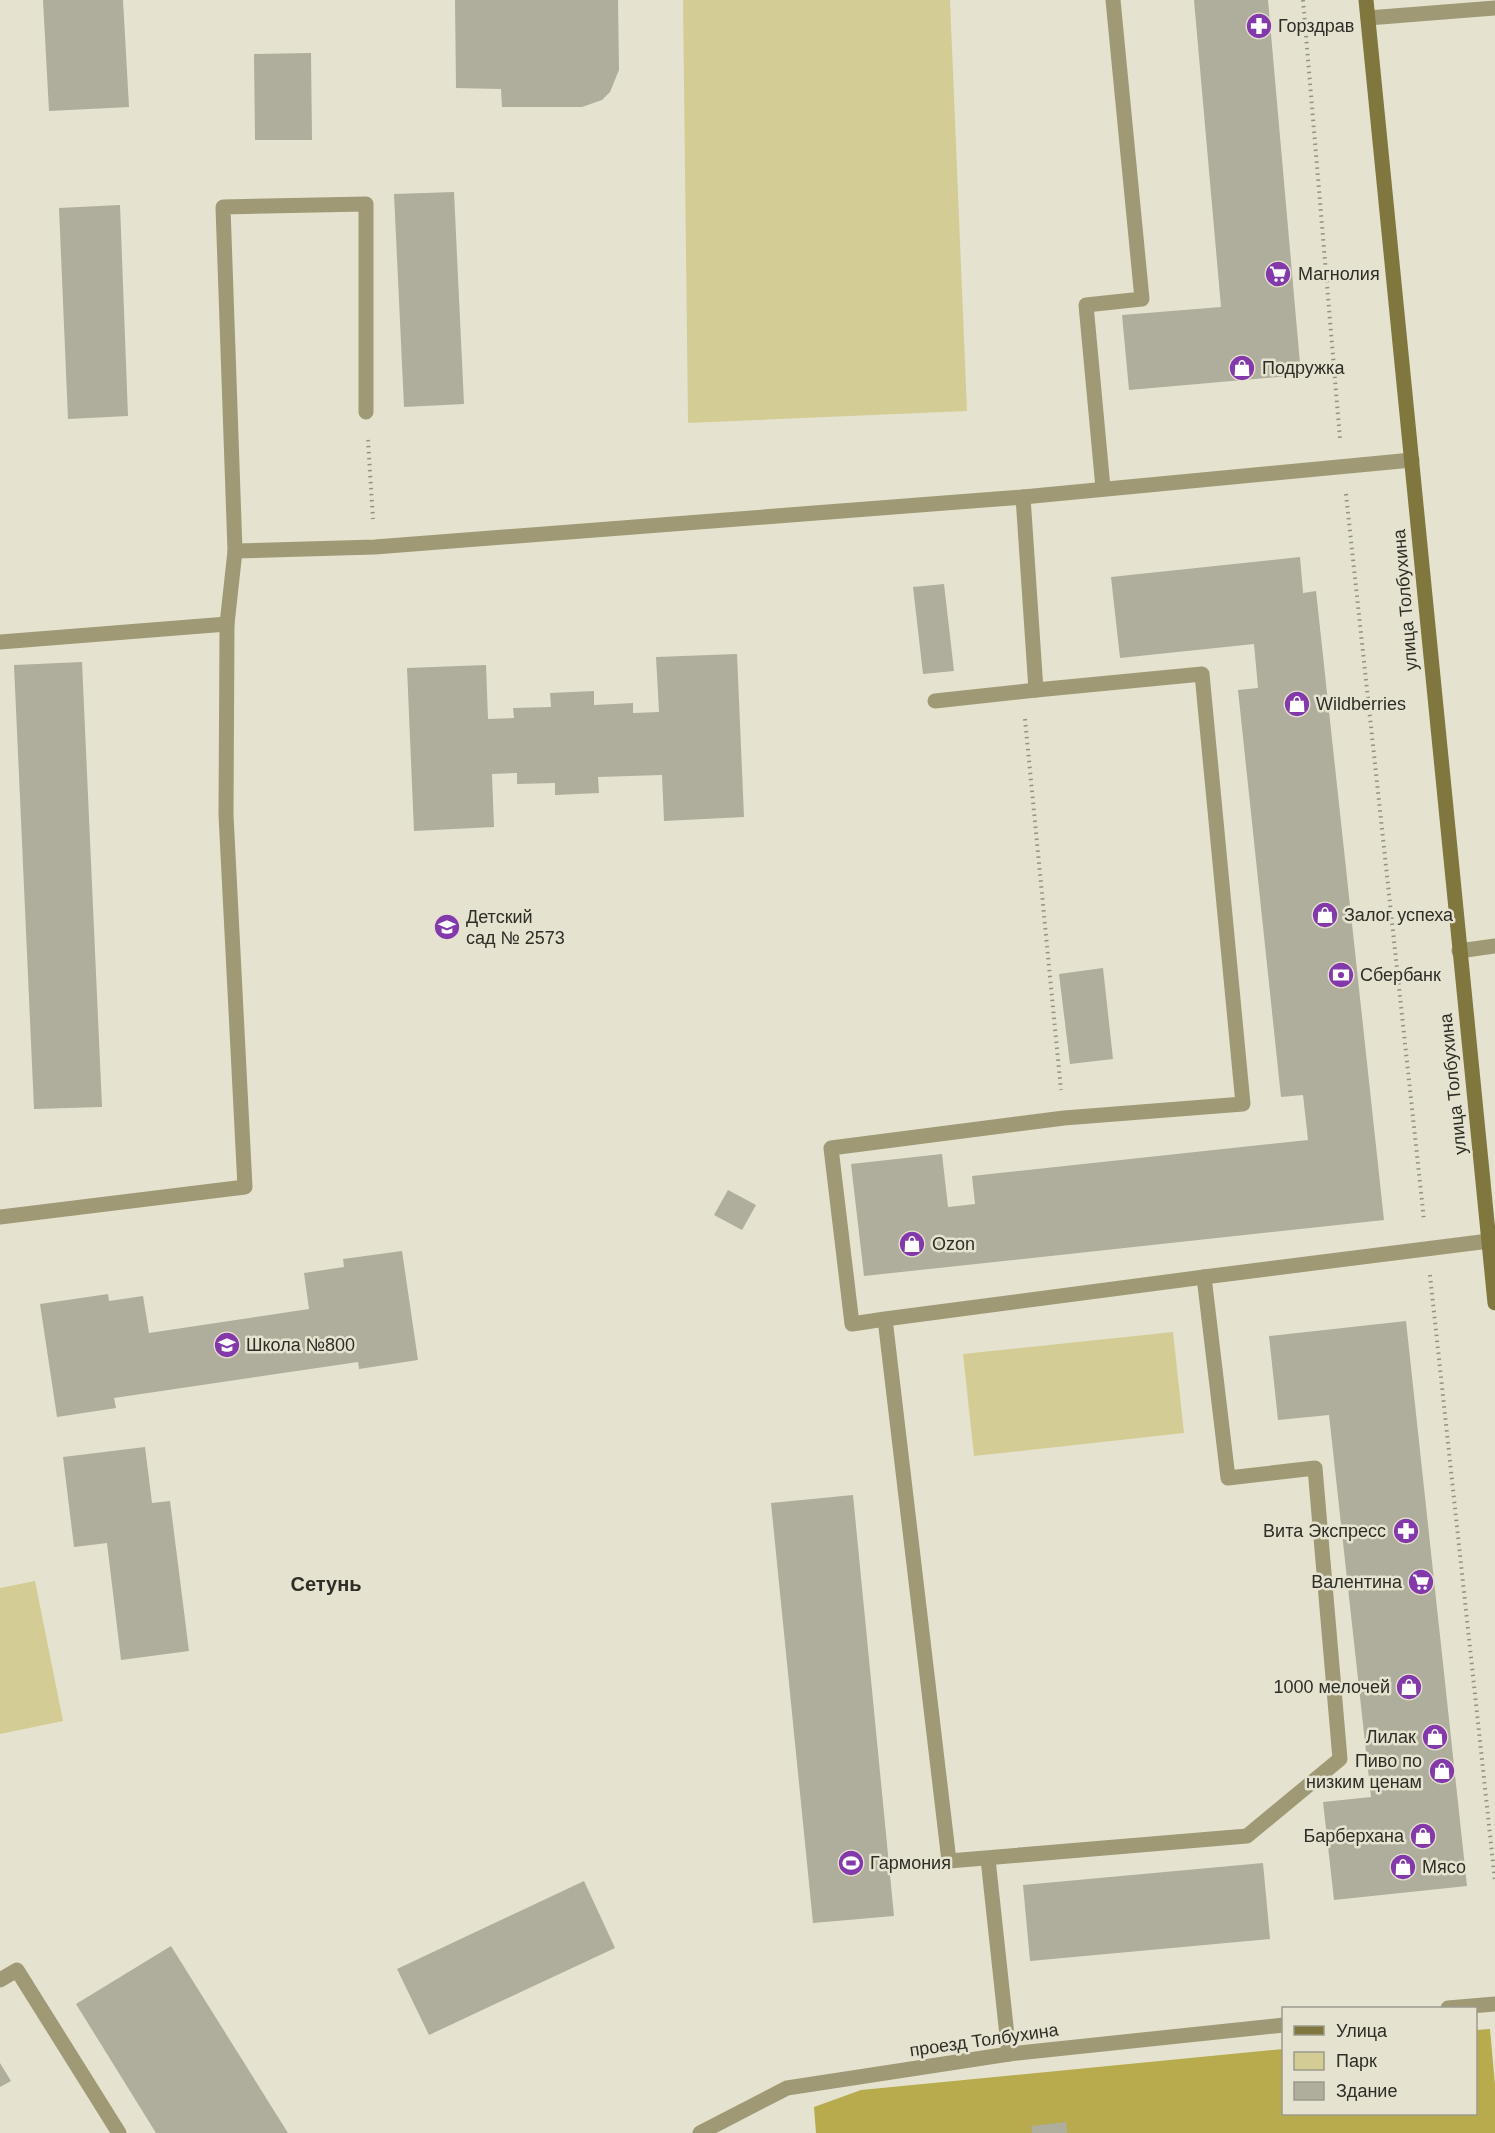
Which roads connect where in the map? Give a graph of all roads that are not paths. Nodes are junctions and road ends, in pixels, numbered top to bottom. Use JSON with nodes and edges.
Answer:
{"nodes":[{"id":1,"x":1113,"y":0,"type":"edge"},
{"id":2,"x":1366,"y":0,"type":"edge"},
{"id":3,"x":1495,"y":8,"type":"edge"},
{"id":4,"x":1368,"y":18,"type":"junction"},
{"id":5,"x":366,"y":412,"type":"road end"},
{"id":6,"x":1412,"y":460,"type":"junction"},
{"id":7,"x":1103,"y":488,"type":"junction"},
{"id":8,"x":1023,"y":497,"type":"junction"},
{"id":9,"x":235,"y":551,"type":"junction"},
{"id":10,"x":227,"y":624,"type":"junction"},
{"id":11,"x":0,"y":642,"type":"edge"},
{"id":12,"x":1030,"y":690,"type":"junction"},
{"id":13,"x":935,"y":701,"type":"dead end"},
{"id":14,"x":1495,"y":946,"type":"edge"},
{"id":15,"x":1459,"y":951,"type":"junction"},
{"id":16,"x":0,"y":1217,"type":"edge"},
{"id":17,"x":1489,"y":1241,"type":"junction"},
{"id":18,"x":1204,"y":1277,"type":"junction"},
{"id":19,"x":1495,"y":1303,"type":"edge"},
{"id":20,"x":885,"y":1319,"type":"junction"},
{"id":21,"x":988,"y":1859,"type":"junction"},
{"id":22,"x":0,"y":1980,"type":"edge"},
{"id":23,"x":1495,"y":2004,"type":"edge"},
{"id":24,"x":1460,"y":2007,"type":"edge"},
{"id":25,"x":1282,"y":2025,"type":"edge"},
{"id":26,"x":1009,"y":2054,"type":"junction"},
{"id":27,"x":119,"y":2133,"type":"edge"},
{"id":28,"x":700,"y":2133,"type":"edge"}],
"edges":[{"from":1,"to":7,"type":"street"},
{"from":2,"to":4,"type":"main road","name":"улица Толбухина"},
{"from":3,"to":4,"type":"street"},
{"from":4,"to":6,"type":"main road","name":"улица Толбухина"},
{"from":5,"to":9,"type":"street"},
{"from":6,"to":7,"type":"street"},
{"from":6,"to":15,"type":"main road","name":"улица Толбухина"},
{"from":7,"to":8,"type":"street"},
{"from":8,"to":9,"type":"street"},
{"from":8,"to":12,"type":"street"},
{"from":9,"to":10,"type":"street"},
{"from":10,"to":11,"type":"street"},
{"from":10,"to":16,"type":"street"},
{"from":12,"to":13,"type":"street"},
{"from":12,"to":20,"type":"street"},
{"from":14,"to":15,"type":"street"},
{"from":15,"to":17,"type":"main road","name":"улица Толбухина"},
{"from":17,"to":18,"type":"street"},
{"from":17,"to":19,"type":"main road","name":"улица Толбухина"},
{"from":18,"to":20,"type":"street"},
{"from":18,"to":21,"type":"street"},
{"from":20,"to":21,"type":"street"},
{"from":21,"to":26,"type":"street"},
{"from":22,"to":27,"type":"street"},
{"from":23,"to":24,"type":"street"},
{"from":25,"to":26,"type":"street","name":"проезд Толбухина"},
{"from":26,"to":28,"type":"street","name":"проезд Толбухина"}]}
